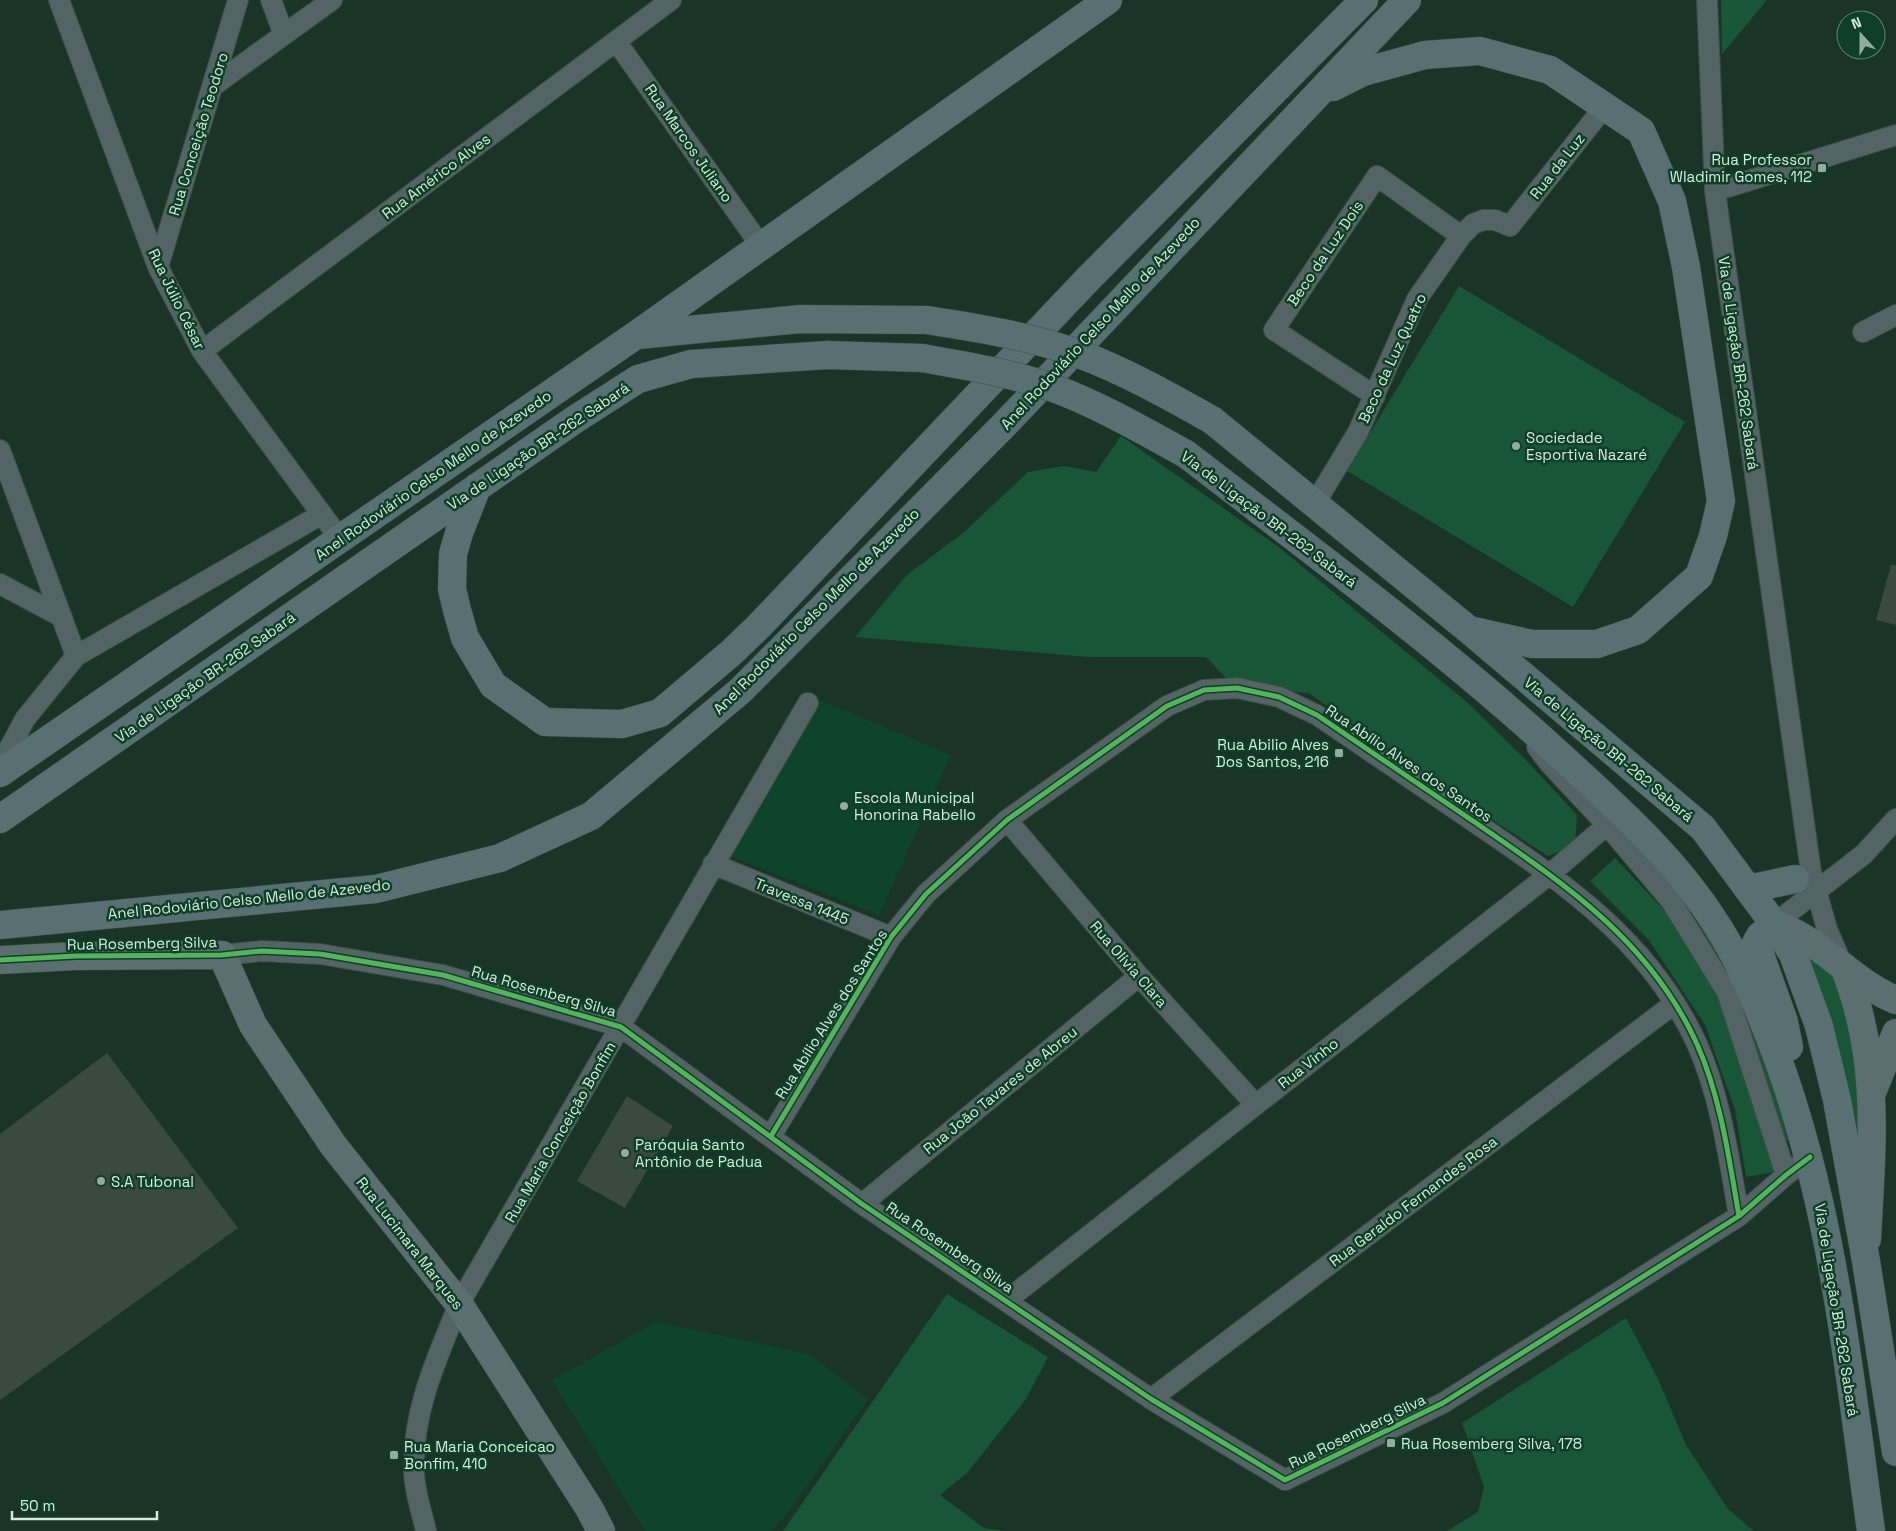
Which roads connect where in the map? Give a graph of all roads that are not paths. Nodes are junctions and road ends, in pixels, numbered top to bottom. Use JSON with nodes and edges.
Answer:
{"nodes":[{"id":1,"x":59,"y":0,"type":"edge"},
{"id":2,"x":238,"y":0,"type":"edge"},
{"id":3,"x":270,"y":0,"type":"edge"},
{"id":4,"x":332,"y":0,"type":"edge"},
{"id":5,"x":671,"y":0,"type":"edge"},
{"id":6,"x":1108,"y":0,"type":"edge"},
{"id":7,"x":1364,"y":0,"type":"edge"},
{"id":8,"x":1407,"y":0,"type":"edge"},
{"id":9,"x":1707,"y":0,"type":"edge"},
{"id":10,"x":284,"y":35,"type":"junction"},
{"id":11,"x":616,"y":41,"type":"junction"},
{"id":12,"x":212,"y":86,"type":"junction"},
{"id":13,"x":1314,"y":97,"type":"junction"},
{"id":14,"x":1604,"y":106,"type":"junction"},
{"id":15,"x":1896,"y":135,"type":"edge"},
{"id":16,"x":1715,"y":191,"type":"junction"},
{"id":17,"x":1510,"y":226,"type":"joint"},
{"id":18,"x":1460,"y":236,"type":"junction"},
{"id":19,"x":762,"y":246,"type":"junction"},
{"id":20,"x":158,"y":267,"type":"junction"},
{"id":21,"x":1896,"y":315,"type":"edge"},
{"id":22,"x":1863,"y":332,"type":"dead end"},
{"id":23,"x":636,"y":336,"type":"junction"},
{"id":24,"x":202,"y":351,"type":"junction"},
{"id":25,"x":1375,"y":396,"type":"junction"},
{"id":26,"x":0,"y":450,"type":"edge"},
{"id":27,"x":477,"y":487,"type":"junction"},
{"id":28,"x":1314,"y":504,"type":"junction"},
{"id":29,"x":322,"y":514,"type":"junction"},
{"id":30,"x":340,"y":540,"type":"junction"},
{"id":31,"x":0,"y":584,"type":"edge"},
{"id":32,"x":62,"y":617,"type":"junction"},
{"id":33,"x":1469,"y":630,"type":"junction"},
{"id":34,"x":76,"y":656,"type":"junction"},
{"id":35,"x":808,"y":702,"type":"dead end"},
{"id":36,"x":1512,"y":711,"type":"junction"},
{"id":37,"x":0,"y":766,"type":"edge"},
{"id":38,"x":0,"y":773,"type":"edge"},
{"id":39,"x":0,"y":819,"type":"edge"},
{"id":40,"x":1896,"y":819,"type":"edge"},
{"id":41,"x":1007,"y":820,"type":"junction"},
{"id":42,"x":1607,"y":825,"type":"junction"},
{"id":43,"x":713,"y":864,"type":"junction"},
{"id":44,"x":1550,"y":874,"type":"junction"},
{"id":45,"x":1806,"y":886,"type":"junction"},
{"id":46,"x":1748,"y":889,"type":"junction"},
{"id":47,"x":1774,"y":924,"type":"junction"},
{"id":48,"x":0,"y":925,"type":"edge"},
{"id":49,"x":891,"y":938,"type":"junction"},
{"id":50,"x":222,"y":955,"type":"junction"},
{"id":51,"x":0,"y":960,"type":"edge"},
{"id":52,"x":1844,"y":967,"type":"junction"},
{"id":53,"x":1139,"y":976,"type":"junction"},
{"id":54,"x":1896,"y":1000,"type":"edge"},
{"id":55,"x":1675,"y":1004,"type":"junction"},
{"id":56,"x":621,"y":1027,"type":"junction"},
{"id":57,"x":1896,"y":1033,"type":"edge"},
{"id":58,"x":1872,"y":1091,"type":"junction"},
{"id":59,"x":1255,"y":1104,"type":"junction"},
{"id":60,"x":1802,"y":1129,"type":"junction"},
{"id":61,"x":771,"y":1136,"type":"junction"},
{"id":62,"x":1810,"y":1157,"type":"junction"},
{"id":63,"x":1786,"y":1174,"type":"junction"},
{"id":64,"x":862,"y":1204,"type":"junction"},
{"id":65,"x":1739,"y":1216,"type":"junction"},
{"id":66,"x":1866,"y":1261,"type":"junction"},
{"id":67,"x":1007,"y":1300,"type":"junction"},
{"id":68,"x":459,"y":1304,"type":"junction"},
{"id":69,"x":1151,"y":1399,"type":"junction"},
{"id":70,"x":1896,"y":1452,"type":"edge"},
{"id":71,"x":426,"y":1531,"type":"edge"},
{"id":72,"x":601,"y":1531,"type":"edge"},
{"id":73,"x":1871,"y":1531,"type":"edge"}],
"edges":[{"from":1,"to":20,"type":"street","name":"Rua Júlio César"},
{"from":2,"to":12,"type":"street","name":"Rua Conceição Teodoro"},
{"from":3,"to":10,"type":"street"},
{"from":4,"to":10,"type":"street"},
{"from":5,"to":11,"type":"street","name":"Rua Américo Alves"},
{"from":6,"to":19,"type":"highway","name":"Anel Rodoviário Celso Mello de Azevedo"},
{"from":7,"to":27,"type":"highway"},
{"from":8,"to":13,"type":"highway","name":"Anel Rodoviário Celso Mello de Azevedo"},
{"from":9,"to":16,"type":"street","name":"Via de Ligação BR-262 Sabará"},
{"from":10,"to":12,"type":"street"},
{"from":11,"to":19,"type":"street","name":"Rua Marcos Juliano"},
{"from":11,"to":24,"type":"street","name":"Rua Américo Alves"},
{"from":12,"to":20,"type":"street","name":"Rua Conceição Teodoro"},
{"from":13,"to":14,"type":"highway"},
{"from":13,"to":48,"type":"highway","name":"Anel Rodoviário Celso Mello de Azevedo"},
{"from":14,"to":17,"type":"street","name":"Rua da Luz"},
{"from":14,"to":33,"type":"highway"},
{"from":15,"to":16,"type":"street"},
{"from":16,"to":45,"type":"street","name":"Via de Ligação BR-262 Sabará"},
{"from":17,"to":18,"type":"street","name":"Beco da Luz Quatro"},
{"from":18,"to":25,"type":"street","name":"Beco da Luz Quatro"},
{"from":18,"to":25,"type":"street","name":"Beco da Luz Dois"},
{"from":19,"to":23,"type":"highway","name":"Anel Rodoviário Celso Mello de Azevedo"},
{"from":20,"to":24,"type":"street","name":"Rua Júlio César"},
{"from":21,"to":22,"type":"street"},
{"from":23,"to":28,"type":"highway","name":"Via de Ligação BR-262 Sabará","bridge":true},
{"from":23,"to":30,"type":"highway","name":"Anel Rodoviário Celso Mello de Azevedo"},
{"from":24,"to":29,"type":"street","name":"Rua Júlio César"},
{"from":25,"to":28,"type":"street","name":"Beco da Luz Quatro"},
{"from":26,"to":32,"type":"street"},
{"from":27,"to":36,"type":"highway","name":"Via de Ligação BR-262 Sabará","bridge":true},
{"from":27,"to":39,"type":"highway","name":"Via de Ligação BR-262 Sabará"},
{"from":28,"to":33,"type":"highway","name":"Via de Ligação BR-262 Sabará"},
{"from":29,"to":30,"type":"street","name":"Rua Júlio César"},
{"from":29,"to":34,"type":"street"},
{"from":30,"to":38,"type":"highway","name":"Anel Rodoviário Celso Mello de Azevedo"},
{"from":31,"to":32,"type":"street"},
{"from":32,"to":34,"type":"street"},
{"from":33,"to":46,"type":"highway","name":"Via de Ligação BR-262 Sabará"},
{"from":34,"to":37,"type":"street"},
{"from":35,"to":43,"type":"street","name":"Rua Maria Conceição Bonfim"},
{"from":36,"to":42,"type":"street","name":"Via de Ligação BR-262 Sabará"},
{"from":36,"to":60,"type":"highway","name":"Via de Ligação BR-262 Sabará"},
{"from":40,"to":45,"type":"street"},
{"from":41,"to":44,"type":"street","name":"Rua Abílio Alves dos Santos"},
{"from":41,"to":49,"type":"street","name":"Rua Abílio Alves dos Santos"},
{"from":41,"to":53,"type":"street","name":"Rua Olívia Clara"},
{"from":42,"to":44,"type":"street","name":"Rua Vinho"},
{"from":42,"to":63,"type":"street","name":"Via de Ligação BR-262 Sabará"},
{"from":43,"to":49,"type":"street","name":"Travessa 1445"},
{"from":43,"to":56,"type":"street","name":"Rua Maria Conceição Bonfim"},
{"from":44,"to":55,"type":"street","name":"Rua Abílio Alves dos Santos"},
{"from":44,"to":59,"type":"street","name":"Rua Vinho"},
{"from":45,"to":46,"type":"highway"},
{"from":45,"to":47,"type":"street"},
{"from":45,"to":52,"type":"street"},
{"from":46,"to":47,"type":"highway","name":"Via de Ligação BR-262 Sabará"},
{"from":47,"to":52,"type":"street"},
{"from":47,"to":60,"type":"highway"},
{"from":47,"to":66,"type":"highway","name":"Via de Ligação BR-262 Sabará"},
{"from":49,"to":61,"type":"street","name":"Rua Abílio Alves dos Santos"},
{"from":50,"to":51,"type":"street","name":"Rua Rosemberg Silva"},
{"from":50,"to":56,"type":"street","name":"Rua Rosemberg Silva"},
{"from":50,"to":68,"type":"street","name":"Rua Lucimara Marques"},
{"from":52,"to":54,"type":"street"},
{"from":52,"to":58,"type":"street","name":"Via de Ligação BR-262 Sabará"},
{"from":53,"to":59,"type":"street","name":"Rua Olívia Clara"},
{"from":53,"to":64,"type":"street","name":"Rua João Tavares de Abreu"},
{"from":55,"to":65,"type":"street","name":"Rua Abílio Alves dos Santos"},
{"from":55,"to":69,"type":"street","name":"Rua Geraldo Fernandes Rosa"},
{"from":56,"to":61,"type":"street","name":"Rua Rosemberg Silva"},
{"from":56,"to":68,"type":"street","name":"Rua Maria Conceição Bonfim"},
{"from":57,"to":58,"type":"street"},
{"from":58,"to":66,"type":"street","name":"Via de Ligação BR-262 Sabará"},
{"from":59,"to":67,"type":"street","name":"Rua Vinho"},
{"from":60,"to":62,"type":"highway","name":"Via de Ligação BR-262 Sabará"},
{"from":61,"to":64,"type":"street","name":"Rua Rosemberg Silva"},
{"from":62,"to":63,"type":"street","name":"Rua Rosemberg Silva"},
{"from":62,"to":73,"type":"highway","name":"Via de Ligação BR-262 Sabará"},
{"from":63,"to":65,"type":"street","name":"Rua Rosemberg Silva"},
{"from":64,"to":67,"type":"street","name":"Rua Rosemberg Silva"},
{"from":65,"to":69,"type":"street","name":"Rua Rosemberg Silva"},
{"from":66,"to":70,"type":"highway","name":"Via de Ligação BR-262 Sabará"},
{"from":67,"to":69,"type":"street","name":"Rua Rosemberg Silva"},
{"from":68,"to":71,"type":"street","name":"Rua Maria Conceição Bonfim"},
{"from":68,"to":72,"type":"street","name":"Rua Lucimara Marques"}]}
